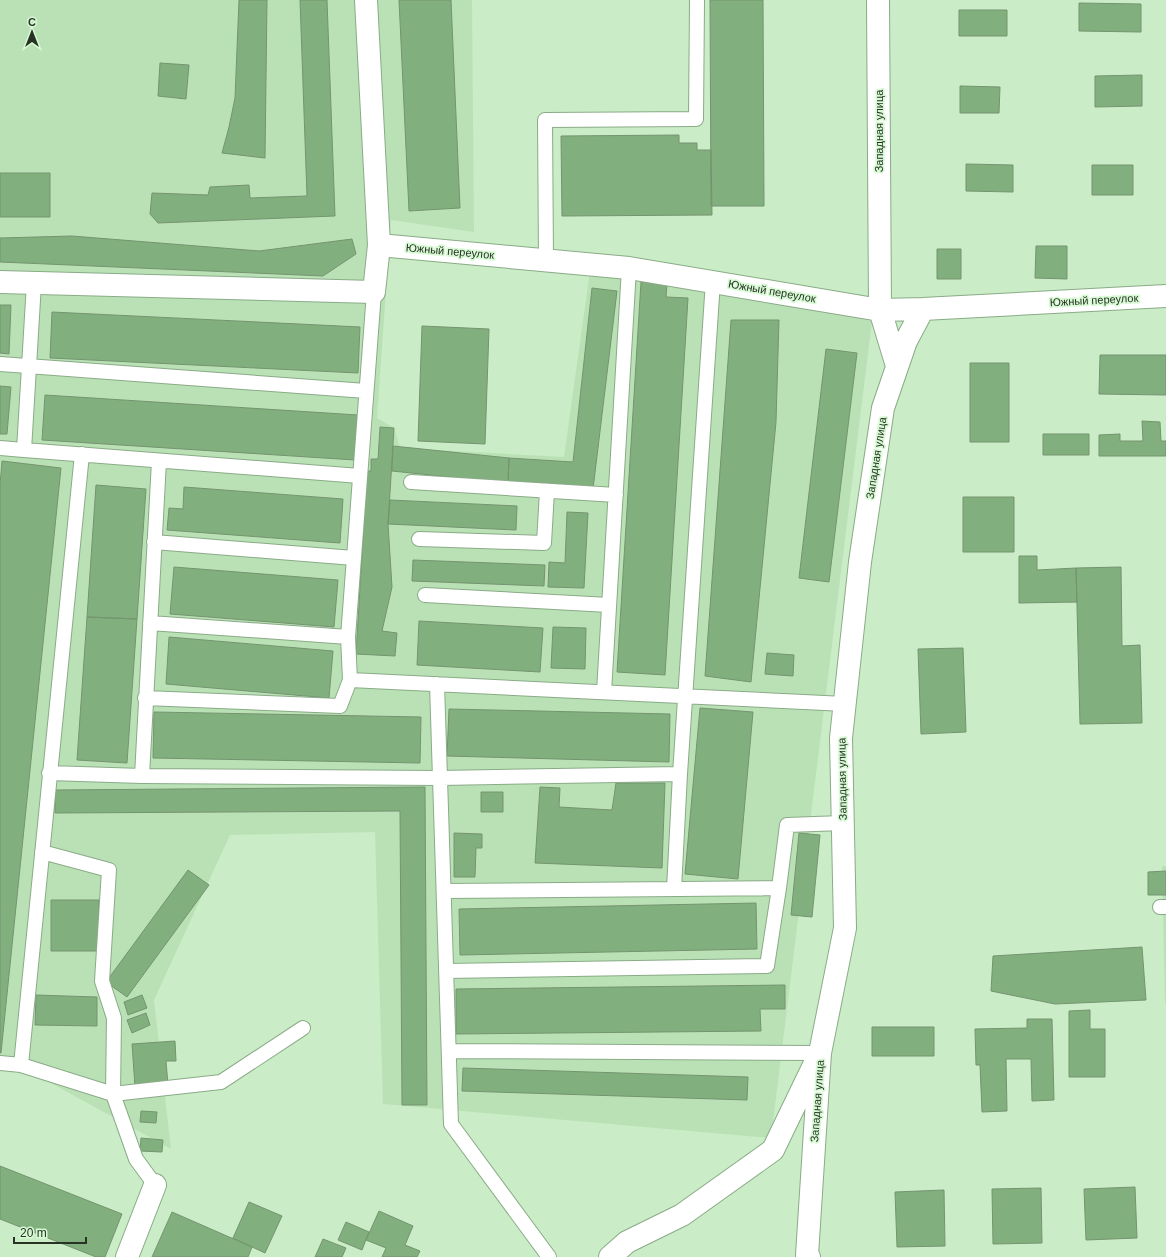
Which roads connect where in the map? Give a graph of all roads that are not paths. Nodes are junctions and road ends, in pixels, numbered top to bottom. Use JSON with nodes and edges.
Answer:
{"nodes":[{"id":1,"x":366,"y":0,"type":"edge"},
{"id":2,"x":698,"y":0,"type":"edge"},
{"id":3,"x":878,"y":0,"type":"edge"},
{"id":4,"x":378,"y":245,"type":"junction"},
{"id":5,"x":546,"y":260,"type":"junction"},
{"id":6,"x":629,"y":268,"type":"junction"},
{"id":7,"x":713,"y":281,"type":"junction"},
{"id":8,"x":0,"y":282,"type":"edge"},
{"id":9,"x":34,"y":283,"type":"junction"},
{"id":10,"x":374,"y":292,"type":"junction"},
{"id":11,"x":1166,"y":296,"type":"edge"},
{"id":12,"x":923,"y":309,"type":"junction"},
{"id":13,"x":880,"y":310,"type":"junction"},
{"id":14,"x":0,"y":364,"type":"edge"},
{"id":15,"x":29,"y":366,"type":"junction"},
{"id":16,"x":897,"y":366,"type":"junction"},
{"id":17,"x":366,"y":391,"type":"junction"},
{"id":18,"x":0,"y":448,"type":"edge"},
{"id":19,"x":24,"y":450,"type":"junction"},
{"id":20,"x":82,"y":454,"type":"junction"},
{"id":21,"x":159,"y":461,"type":"junction"},
{"id":22,"x":360,"y":476,"type":"junction"},
{"id":23,"x":411,"y":482,"type":"dead end"},
{"id":24,"x":547,"y":491,"type":"junction"},
{"id":25,"x":616,"y":496,"type":"junction"},
{"id":26,"x":419,"y":539,"type":"dead end"},
{"id":27,"x":154,"y":542,"type":"junction"},
{"id":28,"x":354,"y":558,"type":"junction"},
{"id":29,"x":425,"y":595,"type":"dead end"},
{"id":30,"x":609,"y":605,"type":"junction"},
{"id":31,"x":150,"y":623,"type":"junction"},
{"id":32,"x":348,"y":637,"type":"junction"},
{"id":33,"x":350,"y":680,"type":"junction"},
{"id":34,"x":437,"y":684,"type":"junction"},
{"id":35,"x":604,"y":692,"type":"junction"},
{"id":36,"x":686,"y":696,"type":"junction"},
{"id":37,"x":145,"y":698,"type":"junction"},
{"id":38,"x":845,"y":704,"type":"junction"},
{"id":39,"x":49,"y":773,"type":"junction"},
{"id":40,"x":680,"y":774,"type":"junction"},
{"id":41,"x":142,"y":776,"type":"junction"},
{"id":42,"x":440,"y":778,"type":"junction"},
{"id":43,"x":843,"y":823,"type":"junction"},
{"id":44,"x":42,"y":852,"type":"junction"},
{"id":45,"x":779,"y":888,"type":"junction"},
{"id":46,"x":674,"y":889,"type":"junction"},
{"id":47,"x":444,"y":892,"type":"junction"},
{"id":48,"x":446,"y":971,"type":"junction"},
{"id":49,"x":303,"y":1028,"type":"dead end"},
{"id":50,"x":449,"y":1051,"type":"junction"},
{"id":51,"x":820,"y":1053,"type":"junction"},
{"id":52,"x":0,"y":1063,"type":"edge"},
{"id":53,"x":21,"y":1065,"type":"junction"},
{"id":54,"x":113,"y":1094,"type":"junction"},
{"id":55,"x":155,"y":1185,"type":"joint"},
{"id":56,"x":127,"y":1257,"type":"edge"},
{"id":57,"x":549,"y":1257,"type":"edge"},
{"id":58,"x":610,"y":1257,"type":"edge"},
{"id":59,"x":809,"y":1257,"type":"edge"}],
"edges":[{"from":1,"to":4,"type":"street"},
{"from":2,"to":5,"type":"lane"},
{"from":3,"to":13,"type":"street","name":"Западная улица"},
{"from":4,"to":5,"type":"street","name":"Южный переулок"},
{"from":4,"to":10,"type":"street"},
{"from":5,"to":6,"type":"street","name":"Южный переулок"},
{"from":6,"to":7,"type":"street","name":"Южный переулок"},
{"from":6,"to":25,"type":"lane"},
{"from":7,"to":13,"type":"street","name":"Южный переулок"},
{"from":7,"to":36,"type":"lane"},
{"from":8,"to":9,"type":"street"},
{"from":9,"to":10,"type":"street"},
{"from":9,"to":15,"type":"lane"},
{"from":10,"to":17,"type":"lane"},
{"from":11,"to":12,"type":"street","name":"Южный переулок"},
{"from":12,"to":13,"type":"street","name":"Южный переулок"},
{"from":12,"to":16,"type":"street","name":"Западная улица"},
{"from":13,"to":16,"type":"street","name":"Западная улица"},
{"from":14,"to":15,"type":"lane"},
{"from":15,"to":17,"type":"lane"},
{"from":15,"to":19,"type":"lane"},
{"from":16,"to":38,"type":"street","name":"Западная улица"},
{"from":17,"to":22,"type":"lane"},
{"from":18,"to":19,"type":"lane"},
{"from":19,"to":20,"type":"lane"},
{"from":20,"to":21,"type":"lane"},
{"from":20,"to":39,"type":"lane"},
{"from":21,"to":22,"type":"lane"},
{"from":21,"to":27,"type":"lane"},
{"from":22,"to":28,"type":"lane"},
{"from":23,"to":24,"type":"lane"},
{"from":24,"to":25,"type":"lane"},
{"from":24,"to":26,"type":"lane"},
{"from":25,"to":30,"type":"lane"},
{"from":27,"to":28,"type":"lane"},
{"from":27,"to":31,"type":"lane"},
{"from":28,"to":32,"type":"lane"},
{"from":29,"to":30,"type":"lane"},
{"from":30,"to":35,"type":"lane"},
{"from":31,"to":32,"type":"lane"},
{"from":31,"to":37,"type":"lane"},
{"from":32,"to":33,"type":"lane"},
{"from":33,"to":34,"type":"lane"},
{"from":33,"to":37,"type":"lane"},
{"from":34,"to":35,"type":"lane"},
{"from":34,"to":42,"type":"lane"},
{"from":35,"to":36,"type":"lane"},
{"from":36,"to":38,"type":"lane"},
{"from":36,"to":40,"type":"lane"},
{"from":37,"to":41,"type":"lane"},
{"from":38,"to":43,"type":"street","name":"Западная улица"},
{"from":39,"to":41,"type":"lane"},
{"from":39,"to":44,"type":"lane"},
{"from":40,"to":42,"type":"lane"},
{"from":40,"to":46,"type":"lane"},
{"from":41,"to":42,"type":"lane"},
{"from":42,"to":47,"type":"lane"},
{"from":43,"to":45,"type":"lane"},
{"from":43,"to":51,"type":"street","name":"Западная улица"},
{"from":44,"to":53,"type":"lane"},
{"from":44,"to":54,"type":"lane"},
{"from":45,"to":46,"type":"lane"},
{"from":45,"to":48,"type":"lane"},
{"from":46,"to":47,"type":"lane"},
{"from":47,"to":48,"type":"lane"},
{"from":48,"to":50,"type":"lane"},
{"from":49,"to":54,"type":"lane"},
{"from":50,"to":51,"type":"lane"},
{"from":50,"to":57,"type":"lane"},
{"from":51,"to":58,"type":"street"},
{"from":51,"to":59,"type":"street","name":"Западная улица"},
{"from":52,"to":53,"type":"lane"},
{"from":53,"to":54,"type":"lane"},
{"from":54,"to":55,"type":"lane"},
{"from":55,"to":56,"type":"street"}]}
